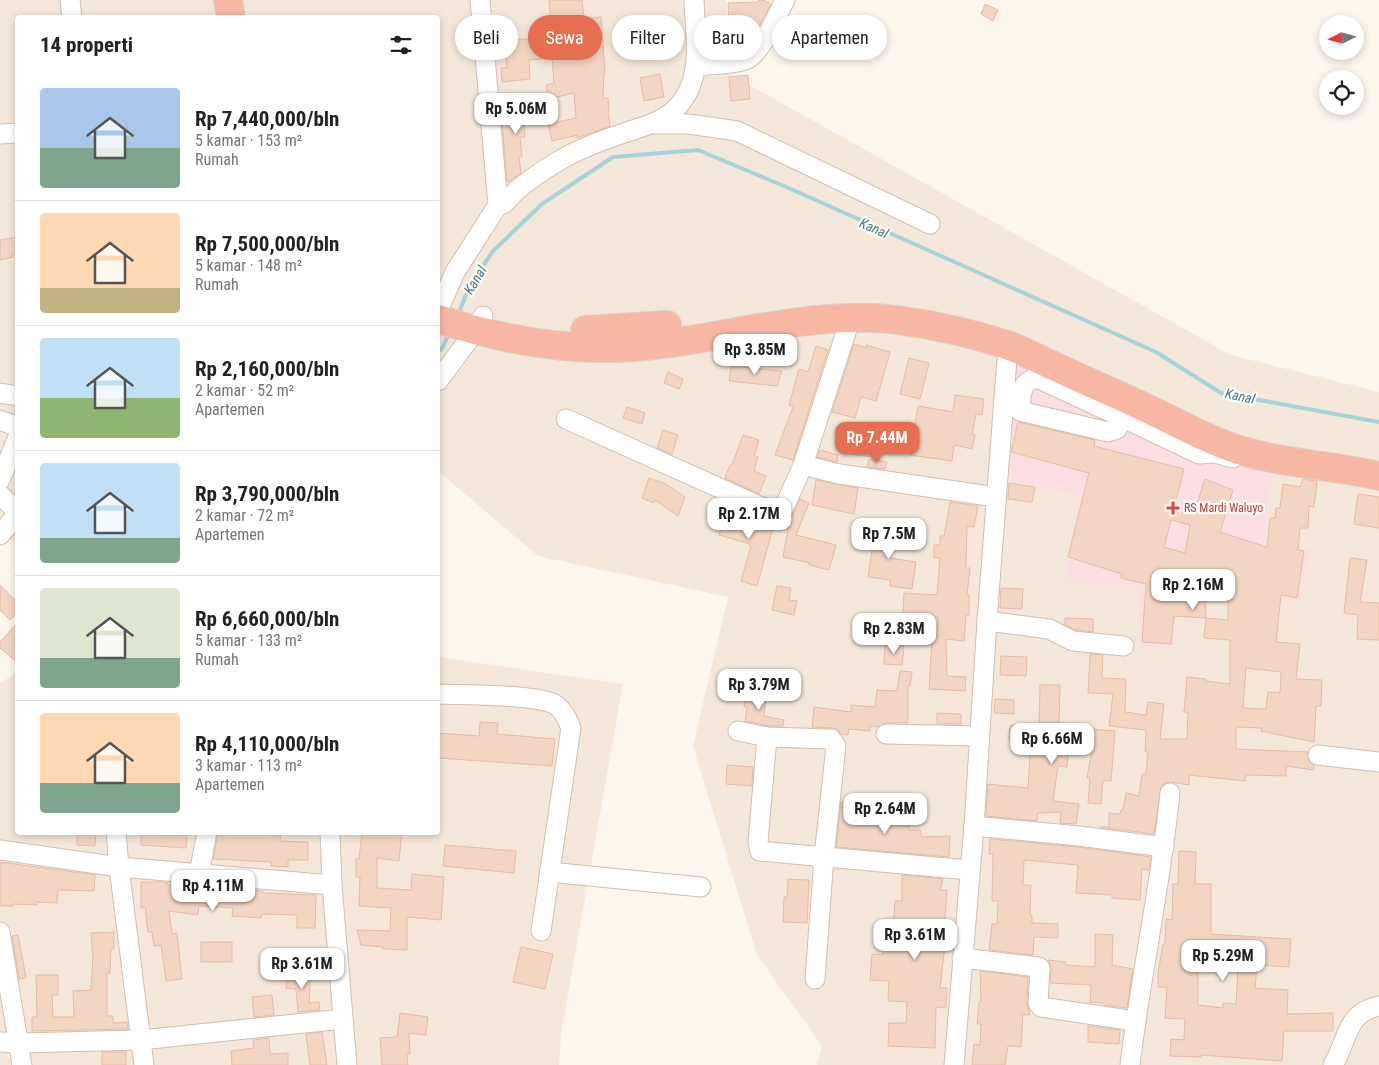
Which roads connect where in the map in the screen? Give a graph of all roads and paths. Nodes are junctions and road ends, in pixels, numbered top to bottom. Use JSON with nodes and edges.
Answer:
{"nodes":[{"id":1,"x":70,"y":0,"type":"edge"},
{"id":2,"x":212,"y":0,"type":"edge"},
{"id":3,"x":228,"y":0,"type":"edge"},
{"id":4,"x":480,"y":0,"type":"edge"},
{"id":5,"x":694,"y":0,"type":"edge"},
{"id":6,"x":785,"y":0,"type":"edge"},
{"id":7,"x":72,"y":15,"type":"edge"},
{"id":8,"x":214,"y":15,"type":"edge"},
{"id":9,"x":230,"y":15,"type":"edge"},
{"id":10,"x":696,"y":66,"type":"junction"},
{"id":11,"x":654,"y":124,"type":"junction"},
{"id":12,"x":15,"y":132,"type":"edge"},
{"id":13,"x":0,"y":134,"type":"edge"},
{"id":14,"x":498,"y":205,"type":"junction"},
{"id":15,"x":930,"y":224,"type":"dead end"},
{"id":16,"x":898,"y":312,"type":"junction"},
{"id":17,"x":454,"y":315,"type":"edge"},
{"id":18,"x":851,"y":317,"type":"junction"},
{"id":19,"x":1008,"y":346,"type":"junction"},
{"id":20,"x":440,"y":374,"type":"edge"},
{"id":21,"x":0,"y":393,"type":"edge"},
{"id":22,"x":15,"y":396,"type":"edge"},
{"id":23,"x":1011,"y":409,"type":"junction"},
{"id":24,"x":1127,"y":409,"type":"junction"},
{"id":25,"x":566,"y":419,"type":"dead end"},
{"id":26,"x":0,"y":420,"type":"edge"},
{"id":27,"x":15,"y":426,"type":"edge"},
{"id":28,"x":15,"y":444,"type":"edge"},
{"id":29,"x":1379,"y":460,"type":"edge"},
{"id":30,"x":803,"y":465,"type":"junction"},
{"id":31,"x":1379,"y":476,"type":"edge"},
{"id":32,"x":0,"y":480,"type":"edge"},
{"id":33,"x":0,"y":495,"type":"edge"},
{"id":34,"x":996,"y":497,"type":"junction"},
{"id":35,"x":15,"y":510,"type":"edge"},
{"id":36,"x":15,"y":516,"type":"edge"},
{"id":37,"x":0,"y":534,"type":"edge"},
{"id":38,"x":987,"y":621,"type":"junction"},
{"id":39,"x":1124,"y":646,"type":"dead end"},
{"id":40,"x":440,"y":694,"type":"edge"},
{"id":41,"x":738,"y":731,"type":"dead end"},
{"id":42,"x":886,"y":734,"type":"dead end"},
{"id":43,"x":979,"y":736,"type":"junction"},
{"id":44,"x":767,"y":737,"type":"junction"},
{"id":45,"x":1318,"y":756,"type":"dead end"},
{"id":46,"x":1379,"y":762,"type":"edge"},
{"id":47,"x":1170,"y":793,"type":"dead end"},
{"id":48,"x":974,"y":826,"type":"junction"},
{"id":49,"x":116,"y":835,"type":"edge"},
{"id":50,"x":207,"y":835,"type":"edge"},
{"id":51,"x":330,"y":835,"type":"edge"},
{"id":52,"x":1164,"y":847,"type":"junction"},
{"id":53,"x":0,"y":850,"type":"edge"},
{"id":54,"x":824,"y":857,"type":"junction"},
{"id":55,"x":119,"y":867,"type":"junction"},
{"id":56,"x":970,"y":870,"type":"junction"},
{"id":57,"x":549,"y":872,"type":"junction"},
{"id":58,"x":199,"y":874,"type":"junction"},
{"id":59,"x":332,"y":885,"type":"junction"},
{"id":60,"x":701,"y":887,"type":"dead end"},
{"id":61,"x":540,"y":931,"type":"dead end"},
{"id":62,"x":0,"y":932,"type":"edge"},
{"id":63,"x":962,"y":958,"type":"junction"},
{"id":64,"x":815,"y":979,"type":"dead end"},
{"id":65,"x":1379,"y":1006,"type":"edge"},
{"id":66,"x":343,"y":1019,"type":"junction"},
{"id":67,"x":1135,"y":1021,"type":"junction"},
{"id":68,"x":141,"y":1040,"type":"junction"},
{"id":69,"x":0,"y":1042,"type":"edge"},
{"id":70,"x":19,"y":1043,"type":"junction"},
{"id":71,"x":22,"y":1065,"type":"edge"},
{"id":72,"x":144,"y":1065,"type":"edge"},
{"id":73,"x":347,"y":1065,"type":"edge"},
{"id":74,"x":954,"y":1065,"type":"edge"},
{"id":75,"x":1130,"y":1065,"type":"edge"},
{"id":76,"x":1333,"y":1065,"type":"edge"}],
"edges":[{"from":1,"to":7,"type":"street"},
{"from":2,"to":8,"type":"highway"},
{"from":3,"to":9,"type":"highway"},
{"from":4,"to":14,"type":"street"},
{"from":5,"to":10,"type":"street"},
{"from":6,"to":10,"type":"street"},
{"from":10,"to":11,"type":"street"},
{"from":11,"to":14,"type":"street"},
{"from":11,"to":15,"type":"street"},
{"from":12,"to":13,"type":"street"},
{"from":14,"to":17,"type":"street"},
{"from":16,"to":17,"type":"highway"},
{"from":16,"to":18,"type":"highway"},
{"from":16,"to":19,"type":"highway"},
{"from":16,"to":29,"type":"highway"},
{"from":17,"to":18,"type":"highway"},
{"from":17,"to":20,"type":"street"},
{"from":18,"to":30,"type":"street"},
{"from":19,"to":23,"type":"street"},
{"from":19,"to":24,"type":"highway"},
{"from":21,"to":22,"type":"street"},
{"from":23,"to":24,"type":"street"},
{"from":23,"to":24,"type":"street"},
{"from":23,"to":34,"type":"street"},
{"from":24,"to":31,"type":"highway"},
{"from":25,"to":30,"type":"street"},
{"from":26,"to":27,"type":"street"},
{"from":28,"to":32,"type":"street"},
{"from":30,"to":34,"type":"street"},
{"from":33,"to":35,"type":"street"},
{"from":34,"to":38,"type":"street"},
{"from":36,"to":37,"type":"street"},
{"from":38,"to":39,"type":"street"},
{"from":38,"to":43,"type":"street"},
{"from":40,"to":57,"type":"street"},
{"from":41,"to":44,"type":"street"},
{"from":42,"to":43,"type":"street"},
{"from":43,"to":48,"type":"street"},
{"from":44,"to":54,"type":"street"},
{"from":44,"to":54,"type":"street"},
{"from":45,"to":46,"type":"street"},
{"from":47,"to":52,"type":"street"},
{"from":48,"to":52,"type":"street"},
{"from":48,"to":56,"type":"street"},
{"from":49,"to":55,"type":"street"},
{"from":50,"to":58,"type":"street"},
{"from":51,"to":59,"type":"street"},
{"from":52,"to":67,"type":"street"},
{"from":53,"to":55,"type":"street"},
{"from":54,"to":56,"type":"street"},
{"from":54,"to":64,"type":"street"},
{"from":55,"to":58,"type":"street"},
{"from":55,"to":68,"type":"street"},
{"from":56,"to":63,"type":"street"},
{"from":57,"to":60,"type":"street"},
{"from":57,"to":61,"type":"street"},
{"from":58,"to":59,"type":"street"},
{"from":59,"to":66,"type":"street"},
{"from":62,"to":70,"type":"street"},
{"from":63,"to":67,"type":"street"},
{"from":63,"to":74,"type":"street"},
{"from":65,"to":76,"type":"street"},
{"from":66,"to":68,"type":"street"},
{"from":66,"to":73,"type":"street"},
{"from":67,"to":75,"type":"street"},
{"from":68,"to":70,"type":"street"},
{"from":68,"to":72,"type":"street"},
{"from":69,"to":70,"type":"street"},
{"from":70,"to":71,"type":"street"}]}
